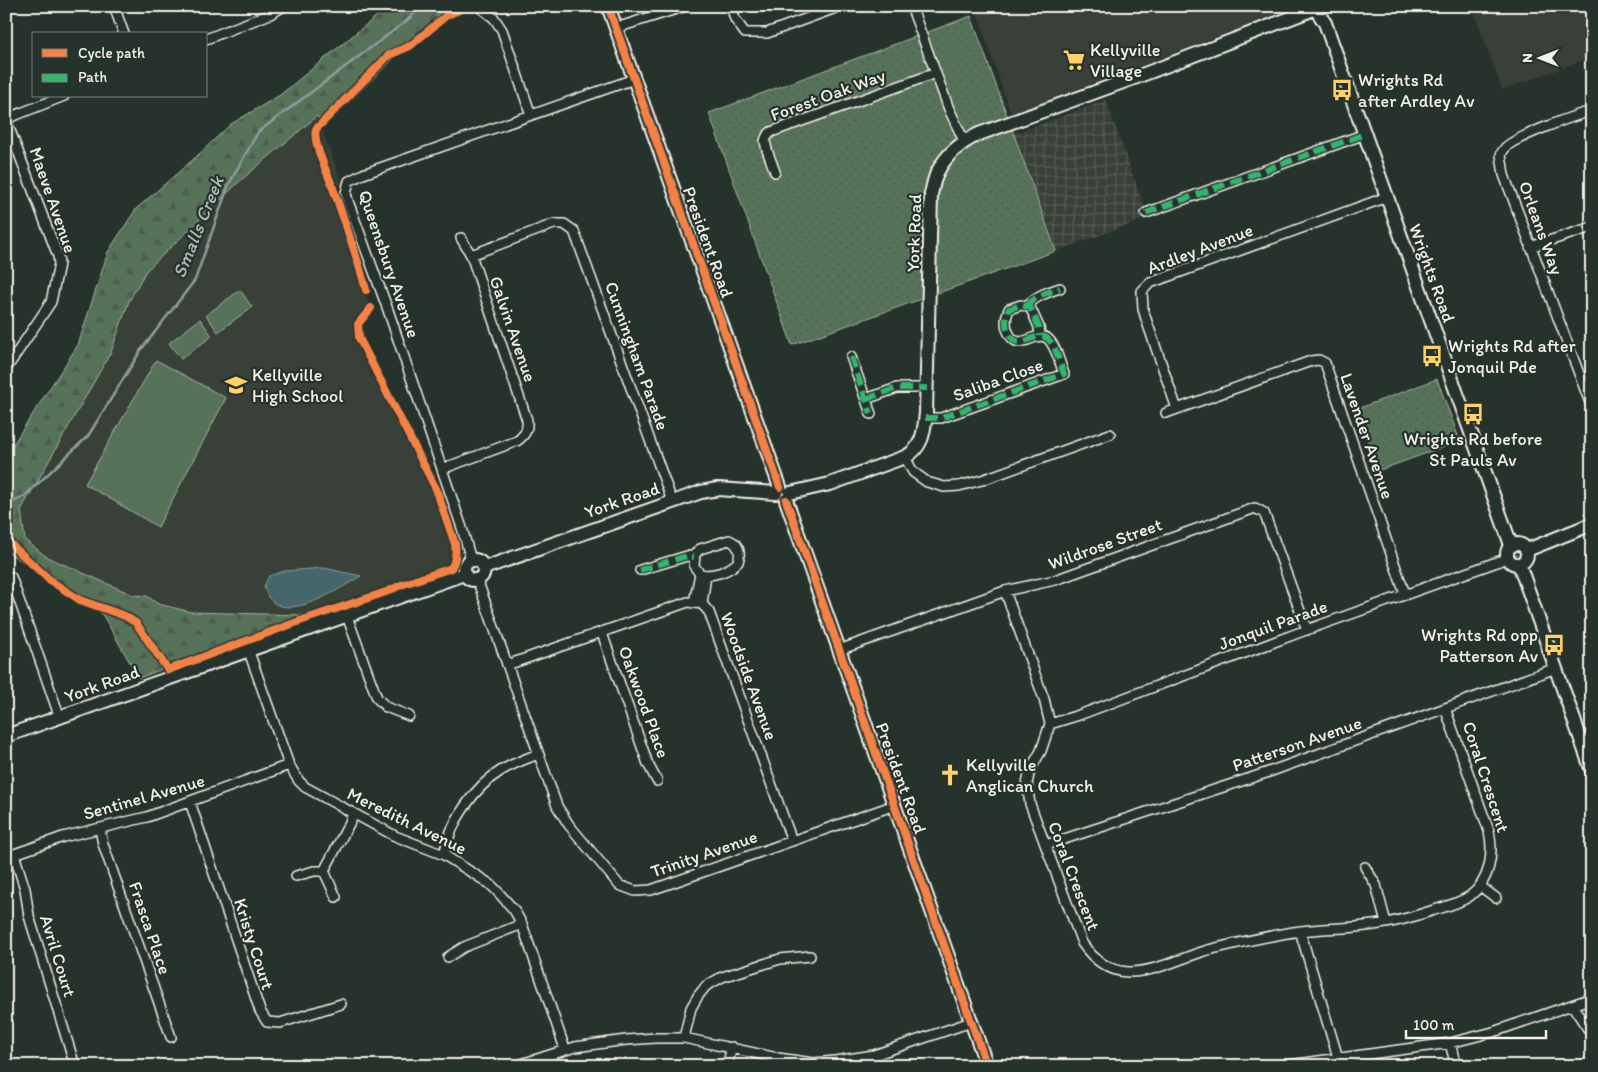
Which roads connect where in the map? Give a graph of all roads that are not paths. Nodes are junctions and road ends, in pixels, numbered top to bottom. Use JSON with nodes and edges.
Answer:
{"nodes":[{"id":1,"x":114,"y":6,"type":"edge"},
{"id":2,"x":284,"y":6,"type":"edge"},
{"id":3,"x":608,"y":6,"type":"edge"},
{"id":4,"x":686,"y":6,"type":"edge"},
{"id":5,"x":731,"y":6,"type":"edge"},
{"id":6,"x":841,"y":6,"type":"edge"},
{"id":7,"x":911,"y":6,"type":"edge"},
{"id":8,"x":482,"y":9,"type":"dead end"},
{"id":9,"x":1314,"y":9,"type":"edge"},
{"id":10,"x":616,"y":28,"type":"junction"},
{"id":11,"x":123,"y":32,"type":"edge"},
{"id":12,"x":208,"y":38,"type":"edge"},
{"id":13,"x":936,"y":73,"type":"junction"},
{"id":14,"x":634,"y":79,"type":"junction"},
{"id":15,"x":59,"y":98,"type":"edge"},
{"id":16,"x":1592,"y":111,"type":"edge"},
{"id":17,"x":531,"y":115,"type":"junction"},
{"id":18,"x":6,"y":120,"type":"edge"},
{"id":19,"x":1364,"y":134,"type":"junction"},
{"id":20,"x":964,"y":141,"type":"junction"},
{"id":21,"x":775,"y":172,"type":"dead end"},
{"id":22,"x":1386,"y":197,"type":"junction"},
{"id":23,"x":1146,"y":213,"type":"dead end"},
{"id":24,"x":1592,"y":227,"type":"edge"},
{"id":25,"x":461,"y":238,"type":"dead end"},
{"id":26,"x":1530,"y":247,"type":"junction"},
{"id":27,"x":470,"y":255,"type":"junction"},
{"id":28,"x":1060,"y":288,"type":"dead end"},
{"id":29,"x":1027,"y":306,"type":"junction"},
{"id":30,"x":1040,"y":336,"type":"junction"},
{"id":31,"x":851,"y":357,"type":"dead end"},
{"id":32,"x":6,"y":369,"type":"edge"},
{"id":33,"x":926,"y":388,"type":"junction"},
{"id":34,"x":1589,"y":394,"type":"edge"},
{"id":35,"x":866,"y":399,"type":"junction"},
{"id":36,"x":1592,"y":408,"type":"edge"},
{"id":37,"x":1177,"y":409,"type":"junction"},
{"id":38,"x":871,"y":414,"type":"dead end"},
{"id":39,"x":1166,"y":414,"type":"dead end"},
{"id":40,"x":925,"y":418,"type":"junction"},
{"id":41,"x":1110,"y":434,"type":"dead end"},
{"id":42,"x":905,"y":457,"type":"junction"},
{"id":43,"x":442,"y":469,"type":"junction"},
{"id":44,"x":783,"y":493,"type":"junction"},
{"id":45,"x":672,"y":501,"type":"junction"},
{"id":46,"x":1592,"y":524,"type":"edge"},
{"id":47,"x":1511,"y":545,"type":"junction"},
{"id":48,"x":1527,"y":550,"type":"junction"},
{"id":49,"x":694,"y":557,"type":"junction"},
{"id":50,"x":471,"y":560,"type":"junction"},
{"id":51,"x":1513,"y":561,"type":"junction"},
{"id":52,"x":484,"y":568,"type":"junction"},
{"id":53,"x":640,"y":570,"type":"dead end"},
{"id":54,"x":464,"y":574,"type":"junction"},
{"id":55,"x":703,"y":575,"type":"junction"},
{"id":56,"x":11,"y":577,"type":"dead end"},
{"id":57,"x":477,"y":579,"type":"junction"},
{"id":58,"x":1006,"y":591,"type":"junction"},
{"id":59,"x":1405,"y":594,"type":"junction"},
{"id":60,"x":698,"y":603,"type":"junction"},
{"id":61,"x":347,"y":616,"type":"junction"},
{"id":62,"x":1307,"y":630,"type":"junction"},
{"id":63,"x":602,"y":633,"type":"junction"},
{"id":64,"x":248,"y":649,"type":"junction"},
{"id":65,"x":839,"y":650,"type":"junction"},
{"id":66,"x":507,"y":665,"type":"junction"},
{"id":67,"x":1556,"y":668,"type":"junction"},
{"id":68,"x":1445,"y":708,"type":"junction"},
{"id":69,"x":409,"y":716,"type":"dead end"},
{"id":70,"x":60,"y":718,"type":"junction"},
{"id":71,"x":1050,"y":724,"type":"junction"},
{"id":72,"x":6,"y":736,"type":"edge"},
{"id":73,"x":538,"y":754,"type":"junction"},
{"id":74,"x":289,"y":765,"type":"junction"},
{"id":75,"x":1592,"y":770,"type":"edge"},
{"id":76,"x":657,"y":781,"type":"dead end"},
{"id":77,"x":190,"y":802,"type":"junction"},
{"id":78,"x":895,"y":805,"type":"junction"},
{"id":79,"x":353,"y":814,"type":"junction"},
{"id":80,"x":100,"y":829,"type":"junction"},
{"id":81,"x":792,"y":841,"type":"junction"},
{"id":82,"x":1046,"y":845,"type":"junction"},
{"id":83,"x":10,"y":855,"type":"edge"},
{"id":84,"x":444,"y":855,"type":"junction"},
{"id":85,"x":1365,"y":867,"type":"dead end"},
{"id":86,"x":324,"y":871,"type":"junction"},
{"id":87,"x":296,"y":876,"type":"dead end"},
{"id":88,"x":1480,"y":886,"type":"junction"},
{"id":89,"x":336,"y":897,"type":"dead end"},
{"id":90,"x":1496,"y":898,"type":"dead end"},
{"id":91,"x":1386,"y":923,"type":"junction"},
{"id":92,"x":522,"y":924,"type":"junction"},
{"id":93,"x":1300,"y":932,"type":"junction"},
{"id":94,"x":810,"y":956,"type":"dead end"},
{"id":95,"x":448,"y":957,"type":"dead end"},
{"id":96,"x":1592,"y":998,"type":"edge"},
{"id":97,"x":341,"y":1004,"type":"dead end"},
{"id":98,"x":1572,"y":1005,"type":"junction"},
{"id":99,"x":971,"y":1022,"type":"junction"},
{"id":100,"x":1592,"y":1034,"type":"edge"},
{"id":101,"x":171,"y":1037,"type":"dead end"},
{"id":102,"x":684,"y":1038,"type":"junction"},
{"id":103,"x":1450,"y":1043,"type":"junction"},
{"id":104,"x":732,"y":1047,"type":"junction"},
{"id":105,"x":566,"y":1049,"type":"junction"},
{"id":106,"x":1338,"y":1058,"type":"junction"},
{"id":107,"x":75,"y":1066,"type":"edge"},
{"id":108,"x":515,"y":1066,"type":"edge"},
{"id":109,"x":727,"y":1066,"type":"edge"},
{"id":110,"x":988,"y":1066,"type":"edge"},
{"id":111,"x":1284,"y":1066,"type":"edge"},
{"id":112,"x":1456,"y":1066,"type":"edge"}],
"edges":[{"from":1,"to":11,"type":"street"},
{"from":2,"to":12,"type":"street"},
{"from":3,"to":10,"type":"street","name":"President Road"},
{"from":4,"to":10,"type":"street"},
{"from":5,"to":6,"type":"street"},
{"from":7,"to":13,"type":"street"},
{"from":8,"to":17,"type":"street"},
{"from":9,"to":19,"type":"street","name":"Wrights Road"},
{"from":9,"to":20,"type":"street","name":"York Road"},
{"from":10,"to":14,"type":"street","name":"President Road"},
{"from":13,"to":20,"type":"street"},
{"from":13,"to":21,"type":"street","name":"Forest Oak Way"},
{"from":14,"to":17,"type":"street","name":"Queensbury Avenue"},
{"from":14,"to":44,"type":"street","name":"President Road"},
{"from":15,"to":18,"type":"street"},
{"from":16,"to":26,"type":"street","name":"Orleans Way"},
{"from":17,"to":43,"type":"street","name":"Queensbury Avenue"},
{"from":18,"to":32,"type":"street","name":"Maeve Avenue"},
{"from":19,"to":22,"type":"street","name":"Wrights Road"},
{"from":19,"to":23,"type":"street"},
{"from":20,"to":33,"type":"street","name":"York Road"},
{"from":22,"to":37,"type":"street","name":"Ardley Avenue"},
{"from":22,"to":47,"type":"street","name":"Wrights Road"},
{"from":24,"to":26,"type":"street"},
{"from":25,"to":27,"type":"street","name":"Galvin Avenue"},
{"from":26,"to":34,"type":"street","name":"Orleans Way"},
{"from":27,"to":43,"type":"street","name":"Galvin Avenue"},
{"from":27,"to":45,"type":"street","name":"Cunningham Parade"},
{"from":28,"to":29,"type":"street","name":"Saliba Close"},
{"from":29,"to":30,"type":"street","name":"Saliba Close"},
{"from":29,"to":30,"type":"street","name":"Saliba Close"},
{"from":30,"to":40,"type":"street","name":"Saliba Close"},
{"from":31,"to":35,"type":"street"},
{"from":33,"to":35,"type":"street"},
{"from":33,"to":40,"type":"street","name":"York Road"},
{"from":34,"to":36,"type":"street","name":"Orleans Way"},
{"from":35,"to":38,"type":"street"},
{"from":37,"to":39,"type":"street","name":"Lavender Avenue"},
{"from":37,"to":59,"type":"street","name":"Lavender Avenue"},
{"from":40,"to":42,"type":"street","name":"York Road"},
{"from":41,"to":42,"type":"street"},
{"from":42,"to":44,"type":"street","name":"York Road"},
{"from":43,"to":50,"type":"street","name":"Queensbury Avenue"},
{"from":44,"to":45,"type":"street","name":"York Road"},
{"from":44,"to":65,"type":"street","name":"President Road"},
{"from":45,"to":52,"type":"street","name":"York Road"},
{"from":46,"to":48,"type":"street"},
{"from":47,"to":48,"type":"street"},
{"from":47,"to":51,"type":"street"},
{"from":48,"to":51,"type":"street"},
{"from":49,"to":53,"type":"street"},
{"from":49,"to":55,"type":"street"},
{"from":49,"to":55,"type":"street"},
{"from":50,"to":52,"type":"street"},
{"from":50,"to":54,"type":"street"},
{"from":51,"to":59,"type":"street","name":"Jonquil Parade"},
{"from":51,"to":67,"type":"street"},
{"from":52,"to":57,"type":"street"},
{"from":54,"to":57,"type":"street"},
{"from":54,"to":61,"type":"street","name":"York Road"},
{"from":55,"to":60,"type":"street"},
{"from":56,"to":70,"type":"street"},
{"from":57,"to":66,"type":"street","name":"Trinity Avenue"},
{"from":58,"to":62,"type":"street","name":"Wildrose Street"},
{"from":58,"to":65,"type":"street","name":"Wildrose Street"},
{"from":58,"to":71,"type":"street"},
{"from":59,"to":62,"type":"street","name":"Jonquil Parade"},
{"from":60,"to":63,"type":"street","name":"Woodside Avenue"},
{"from":60,"to":81,"type":"street","name":"Woodside Avenue"},
{"from":61,"to":64,"type":"street","name":"York Road"},
{"from":61,"to":69,"type":"street"},
{"from":62,"to":71,"type":"street","name":"Jonquil Parade"},
{"from":63,"to":66,"type":"street","name":"Woodside Avenue"},
{"from":63,"to":76,"type":"street","name":"Oakwood Place"},
{"from":64,"to":70,"type":"street","name":"York Road"},
{"from":64,"to":74,"type":"street","name":"Meredith Avenue"},
{"from":65,"to":78,"type":"street","name":"President Road"},
{"from":66,"to":73,"type":"street","name":"Trinity Avenue"},
{"from":67,"to":68,"type":"street","name":"Patterson Avenue"},
{"from":67,"to":75,"type":"street"},
{"from":68,"to":82,"type":"street","name":"Patterson Avenue"},
{"from":68,"to":88,"type":"street","name":"Coral Crescent"},
{"from":70,"to":72,"type":"street","name":"York Road"},
{"from":71,"to":82,"type":"street","name":"Coral Crescent"},
{"from":73,"to":81,"type":"street","name":"Trinity Avenue"},
{"from":73,"to":84,"type":"street"},
{"from":74,"to":77,"type":"street","name":"Sentinel Avenue"},
{"from":74,"to":79,"type":"street","name":"Meredith Avenue"},
{"from":77,"to":80,"type":"street","name":"Sentinel Avenue"},
{"from":77,"to":97,"type":"street","name":"Kristy Court"},
{"from":78,"to":81,"type":"street","name":"Trinity Avenue"},
{"from":78,"to":99,"type":"street","name":"President Road"},
{"from":79,"to":84,"type":"street","name":"Meredith Avenue"},
{"from":79,"to":86,"type":"street"},
{"from":80,"to":83,"type":"street","name":"Sentinel Avenue"},
{"from":80,"to":101,"type":"street","name":"Frasca Place"},
{"from":82,"to":93,"type":"street","name":"Coral Crescent"},
{"from":83,"to":107,"type":"street","name":"Avril Court"},
{"from":84,"to":92,"type":"street","name":"Meredith Avenue"},
{"from":85,"to":91,"type":"street"},
{"from":86,"to":87,"type":"street"},
{"from":86,"to":89,"type":"street"},
{"from":88,"to":90,"type":"street"},
{"from":88,"to":91,"type":"street","name":"Coral Crescent"},
{"from":91,"to":93,"type":"street","name":"Coral Crescent"},
{"from":92,"to":95,"type":"street"},
{"from":92,"to":105,"type":"street","name":"Meredith Avenue"},
{"from":93,"to":106,"type":"street"},
{"from":94,"to":102,"type":"street"},
{"from":96,"to":98,"type":"street"},
{"from":98,"to":100,"type":"street"},
{"from":98,"to":103,"type":"street"},
{"from":99,"to":104,"type":"street"},
{"from":99,"to":110,"type":"street","name":"President Road"},
{"from":102,"to":104,"type":"street"},
{"from":102,"to":105,"type":"street"},
{"from":103,"to":106,"type":"street"},
{"from":103,"to":112,"type":"street"},
{"from":104,"to":109,"type":"street"},
{"from":105,"to":108,"type":"street"},
{"from":106,"to":111,"type":"street"}]}
